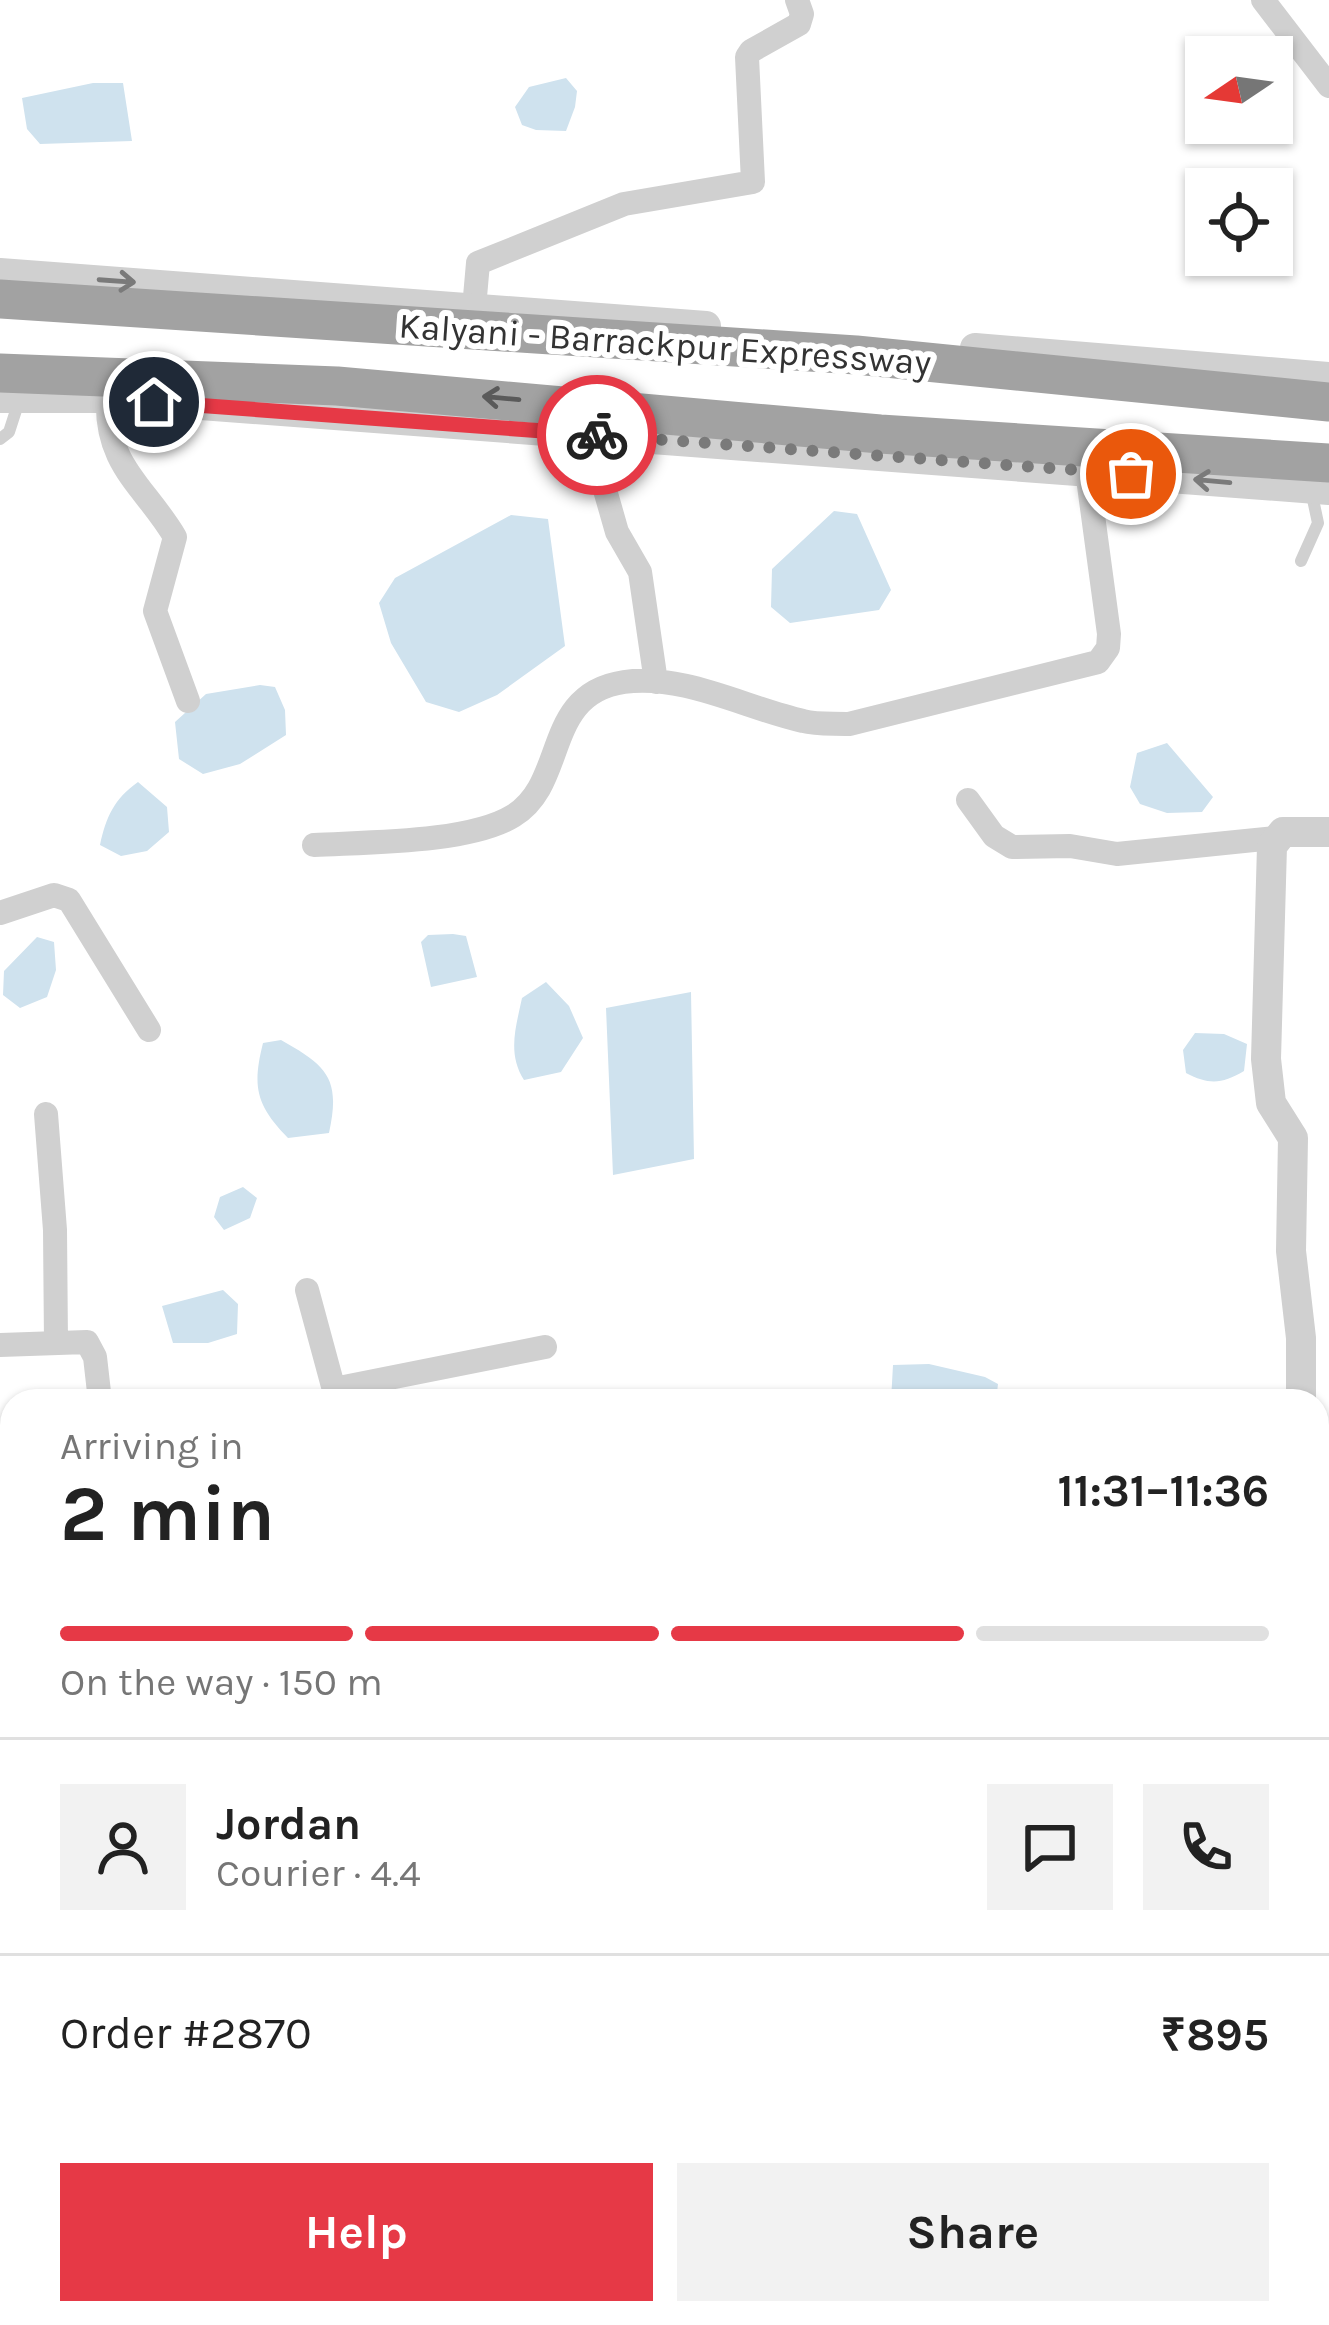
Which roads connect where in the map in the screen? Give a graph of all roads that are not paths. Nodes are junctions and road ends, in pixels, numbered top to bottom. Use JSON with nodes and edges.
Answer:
{"nodes":[{"id":1,"x":797,"y":0,"type":"edge"},
{"id":2,"x":1263,"y":0,"type":"edge"},
{"id":3,"x":1329,"y":86,"type":"edge"},
{"id":4,"x":0,"y":273,"type":"edge"},
{"id":5,"x":0,"y":299,"type":"edge"},
{"id":6,"x":474,"y":308,"type":"junction"},
{"id":7,"x":1329,"y":376,"type":"edge"},
{"id":8,"x":6,"y":390,"type":"edge"},
{"id":9,"x":108,"y":398,"type":"junction"},
{"id":10,"x":1329,"y":402,"type":"edge"},
{"id":11,"x":589,"y":434,"type":"junction"},
{"id":12,"x":0,"y":439,"type":"edge"},
{"id":13,"x":1087,"y":471,"type":"junction"},
{"id":14,"x":1323,"y":481,"type":"edge"},
{"id":15,"x":1300,"y":561,"type":"dead end"},
{"id":16,"x":656,"y":682,"type":"junction"},
{"id":17,"x":188,"y":701,"type":"dead end"},
{"id":18,"x":968,"y":800,"type":"dead end"},
{"id":19,"x":1329,"y":832,"type":"edge"},
{"id":20,"x":1274,"y":838,"type":"junction"},
{"id":21,"x":314,"y":845,"type":"dead end"},
{"id":22,"x":0,"y":913,"type":"edge"},
{"id":23,"x":149,"y":1030,"type":"dead end"},
{"id":24,"x":46,"y":1114,"type":"dead end"},
{"id":25,"x":307,"y":1290,"type":"dead end"},
{"id":26,"x":56,"y":1342,"type":"junction"},
{"id":27,"x":0,"y":1345,"type":"edge"},
{"id":28,"x":544,"y":1347,"type":"dead end"},
{"id":29,"x":98,"y":1389,"type":"edge"},
{"id":30,"x":334,"y":1389,"type":"edge"},
{"id":31,"x":362,"y":1389,"type":"edge"},
{"id":32,"x":1300,"y":1389,"type":"edge"}],
"edges":[{"from":1,"to":6,"type":"street"},
{"from":2,"to":3,"type":"street"},
{"from":4,"to":6,"type":"street","one_way":true},
{"from":5,"to":10,"type":"highway","name":"Kalyani - Barrackpur Expressway"},
{"from":6,"to":7,"type":"street"},
{"from":8,"to":9,"type":"street"},
{"from":8,"to":12,"type":"lane"},
{"from":14,"to":8,"type":"highway","name":"Kalyani - Barrackpur Expressway","one_way":true},
{"from":9,"to":11,"type":"street"},
{"from":9,"to":17,"type":"street"},
{"from":11,"to":13,"type":"street"},
{"from":11,"to":16,"type":"street"},
{"from":14,"to":13,"type":"street","one_way":true},
{"from":13,"to":16,"type":"street"},
{"from":14,"to":15,"type":"lane"},
{"from":16,"to":21,"type":"street"},
{"from":18,"to":20,"type":"street"},
{"from":19,"to":20,"type":"street"},
{"from":20,"to":32,"type":"street"},
{"from":22,"to":23,"type":"street"},
{"from":24,"to":26,"type":"street"},
{"from":25,"to":30,"type":"street"},
{"from":26,"to":27,"type":"street"},
{"from":26,"to":29,"type":"street"},
{"from":28,"to":31,"type":"street"}]}
